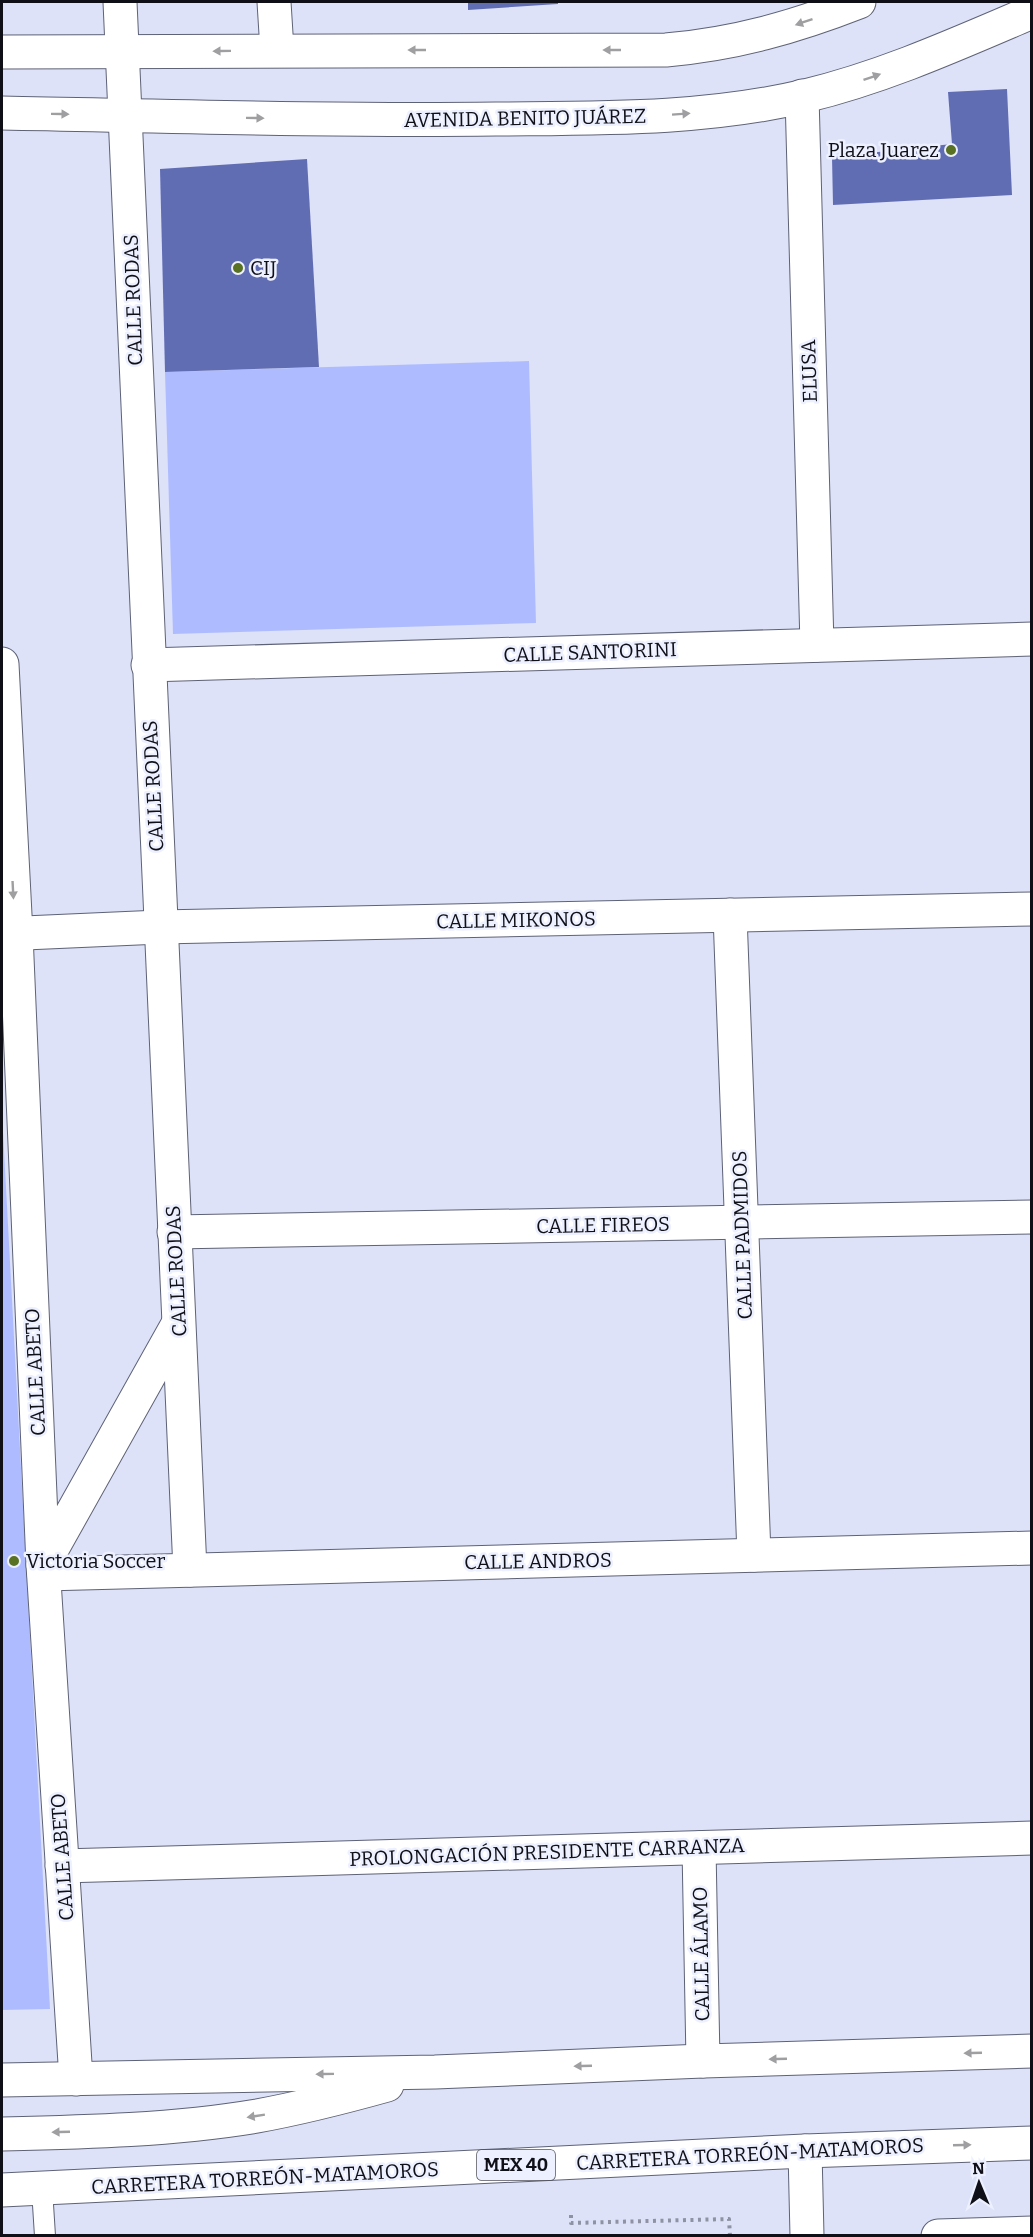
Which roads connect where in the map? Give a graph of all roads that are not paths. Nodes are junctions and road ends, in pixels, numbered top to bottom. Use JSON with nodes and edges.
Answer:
{"nodes":[{"id":1,"x":120,"y":2,"type":"edge"},
{"id":2,"x":274,"y":2,"type":"edge"},
{"id":3,"x":859,"y":2,"type":"edge"},
{"id":4,"x":1032,"y":12,"type":"edge"},
{"id":5,"x":277,"y":50,"type":"junction"},
{"id":6,"x":2,"y":52,"type":"edge"},
{"id":7,"x":122,"y":52,"type":"junction"},
{"id":8,"x":802,"y":96,"type":"junction"},
{"id":9,"x":2,"y":113,"type":"edge"},
{"id":10,"x":125,"y":115,"type":"junction"},
{"id":11,"x":1032,"y":639,"type":"edge"},
{"id":12,"x":817,"y":645,"type":"junction"},
{"id":13,"x":2,"y":664,"type":"edge"},
{"id":14,"x":148,"y":665,"type":"junction"},
{"id":15,"x":1032,"y":909,"type":"edge"},
{"id":16,"x":730,"y":915,"type":"junction"},
{"id":17,"x":160,"y":927,"type":"junction"},
{"id":18,"x":9,"y":934,"type":"edge"},
{"id":19,"x":1032,"y":1217,"type":"edge"},
{"id":20,"x":742,"y":1222,"type":"junction"},
{"id":21,"x":174,"y":1232,"type":"junction"},
{"id":22,"x":178,"y":1324,"type":"junction"},
{"id":23,"x":1032,"y":1548,"type":"edge"},
{"id":24,"x":754,"y":1555,"type":"junction"},
{"id":25,"x":44,"y":1569,"type":"junction"},
{"id":26,"x":189,"y":1570,"type":"junction"},
{"id":27,"x":1032,"y":1838,"type":"edge"},
{"id":28,"x":699,"y":1848,"type":"junction"},
{"id":29,"x":62,"y":1866,"type":"junction"},
{"id":30,"x":1032,"y":2052,"type":"edge"},
{"id":31,"x":703,"y":2061,"type":"junction"},
{"id":32,"x":435,"y":2072,"type":"junction"},
{"id":33,"x":76,"y":2079,"type":"junction"},
{"id":34,"x":10,"y":2082,"type":"edge"},
{"id":35,"x":2,"y":2134,"type":"edge"},
{"id":36,"x":1032,"y":2143,"type":"edge"},
{"id":37,"x":805,"y":2151,"type":"junction"},
{"id":38,"x":42,"y":2189,"type":"junction"},
{"id":39,"x":2,"y":2190,"type":"edge"},
{"id":40,"x":1032,"y":2233,"type":"edge"},
{"id":41,"x":45,"y":2235,"type":"edge"},
{"id":42,"x":807,"y":2235,"type":"edge"},
{"id":43,"x":938,"y":2235,"type":"edge"}],
"edges":[{"from":1,"to":7,"type":"main road","name":"CALLE RODAS"},
{"from":2,"to":5,"type":"main road"},
{"from":3,"to":5,"type":"main road","one_way":true},
{"from":8,"to":4,"type":"main road","name":"AVENIDA BENITO JUÁREZ","one_way":true},
{"from":5,"to":7,"type":"main road","one_way":true},
{"from":6,"to":7,"type":"main road"},
{"from":7,"to":10,"type":"main road","name":"CALLE RODAS"},
{"from":10,"to":8,"type":"main road","name":"AVENIDA BENITO JUÁREZ","one_way":true},
{"from":8,"to":12,"type":"main road","name":"ELUSA"},
{"from":9,"to":10,"type":"main road","name":"AVENIDA BENITO JUÁREZ","one_way":true},
{"from":10,"to":14,"type":"main road","name":"CALLE RODAS"},
{"from":11,"to":12,"type":"main road","name":"CALLE SANTORINI"},
{"from":12,"to":14,"type":"main road","name":"CALLE SANTORINI"},
{"from":13,"to":18,"type":"main road","name":"CALLE ABETO","one_way":true},
{"from":14,"to":17,"type":"main road","name":"CALLE RODAS"},
{"from":15,"to":16,"type":"main road","name":"CALLE MIKONOS"},
{"from":16,"to":17,"type":"main road","name":"CALLE MIKONOS"},
{"from":16,"to":20,"type":"main road","name":"CALLE PADMIDOS"},
{"from":17,"to":18,"type":"main road","name":"CALLE MIKONOS"},
{"from":17,"to":21,"type":"main road","name":"CALLE RODAS"},
{"from":18,"to":25,"type":"main road","name":"CALLE ABETO"},
{"from":19,"to":20,"type":"main road","name":"CALLE FIREOS"},
{"from":20,"to":21,"type":"main road","name":"CALLE FIREOS"},
{"from":20,"to":24,"type":"main road","name":"CALLE PADMIDOS"},
{"from":21,"to":22,"type":"main road","name":"CALLE RODAS"},
{"from":22,"to":25,"type":"main road"},
{"from":22,"to":26,"type":"main road","name":"CALLE RODAS"},
{"from":23,"to":24,"type":"main road","name":"CALLE ANDROS"},
{"from":24,"to":26,"type":"main road","name":"CALLE ANDROS"},
{"from":25,"to":26,"type":"main road","name":"CALLE ANDROS"},
{"from":25,"to":29,"type":"main road","name":"CALLE ABETO"},
{"from":27,"to":28,"type":"main road","name":"PROLONGACIÓN PRESIDENTE CARRANZA"},
{"from":28,"to":29,"type":"main road","name":"PROLONGACIÓN PRESIDENTE CARRANZA"},
{"from":28,"to":31,"type":"main road","name":"CALLE ÁLAMO"},
{"from":29,"to":33,"type":"main road","name":"CALLE ABETO"},
{"from":30,"to":31,"type":"main road","one_way":true},
{"from":31,"to":32,"type":"main road","one_way":true},
{"from":32,"to":33,"type":"main road","one_way":true},
{"from":32,"to":35,"type":"main road","one_way":true},
{"from":33,"to":34,"type":"main road"},
{"from":37,"to":36,"type":"main road","name":"CARRETERA TORREÓN-MATAMOROS","number":"MEX 40","one_way":true},
{"from":37,"to":38,"type":"main road","name":"CARRETERA TORREÓN-MATAMOROS","number":"MEX 40"},
{"from":37,"to":42,"type":"main road"},
{"from":38,"to":39,"type":"main road","name":"CARRETERA TORREÓN-MATAMOROS","number":"MEX 40"},
{"from":38,"to":41,"type":"lane"},
{"from":40,"to":43,"type":"main road"}]}
